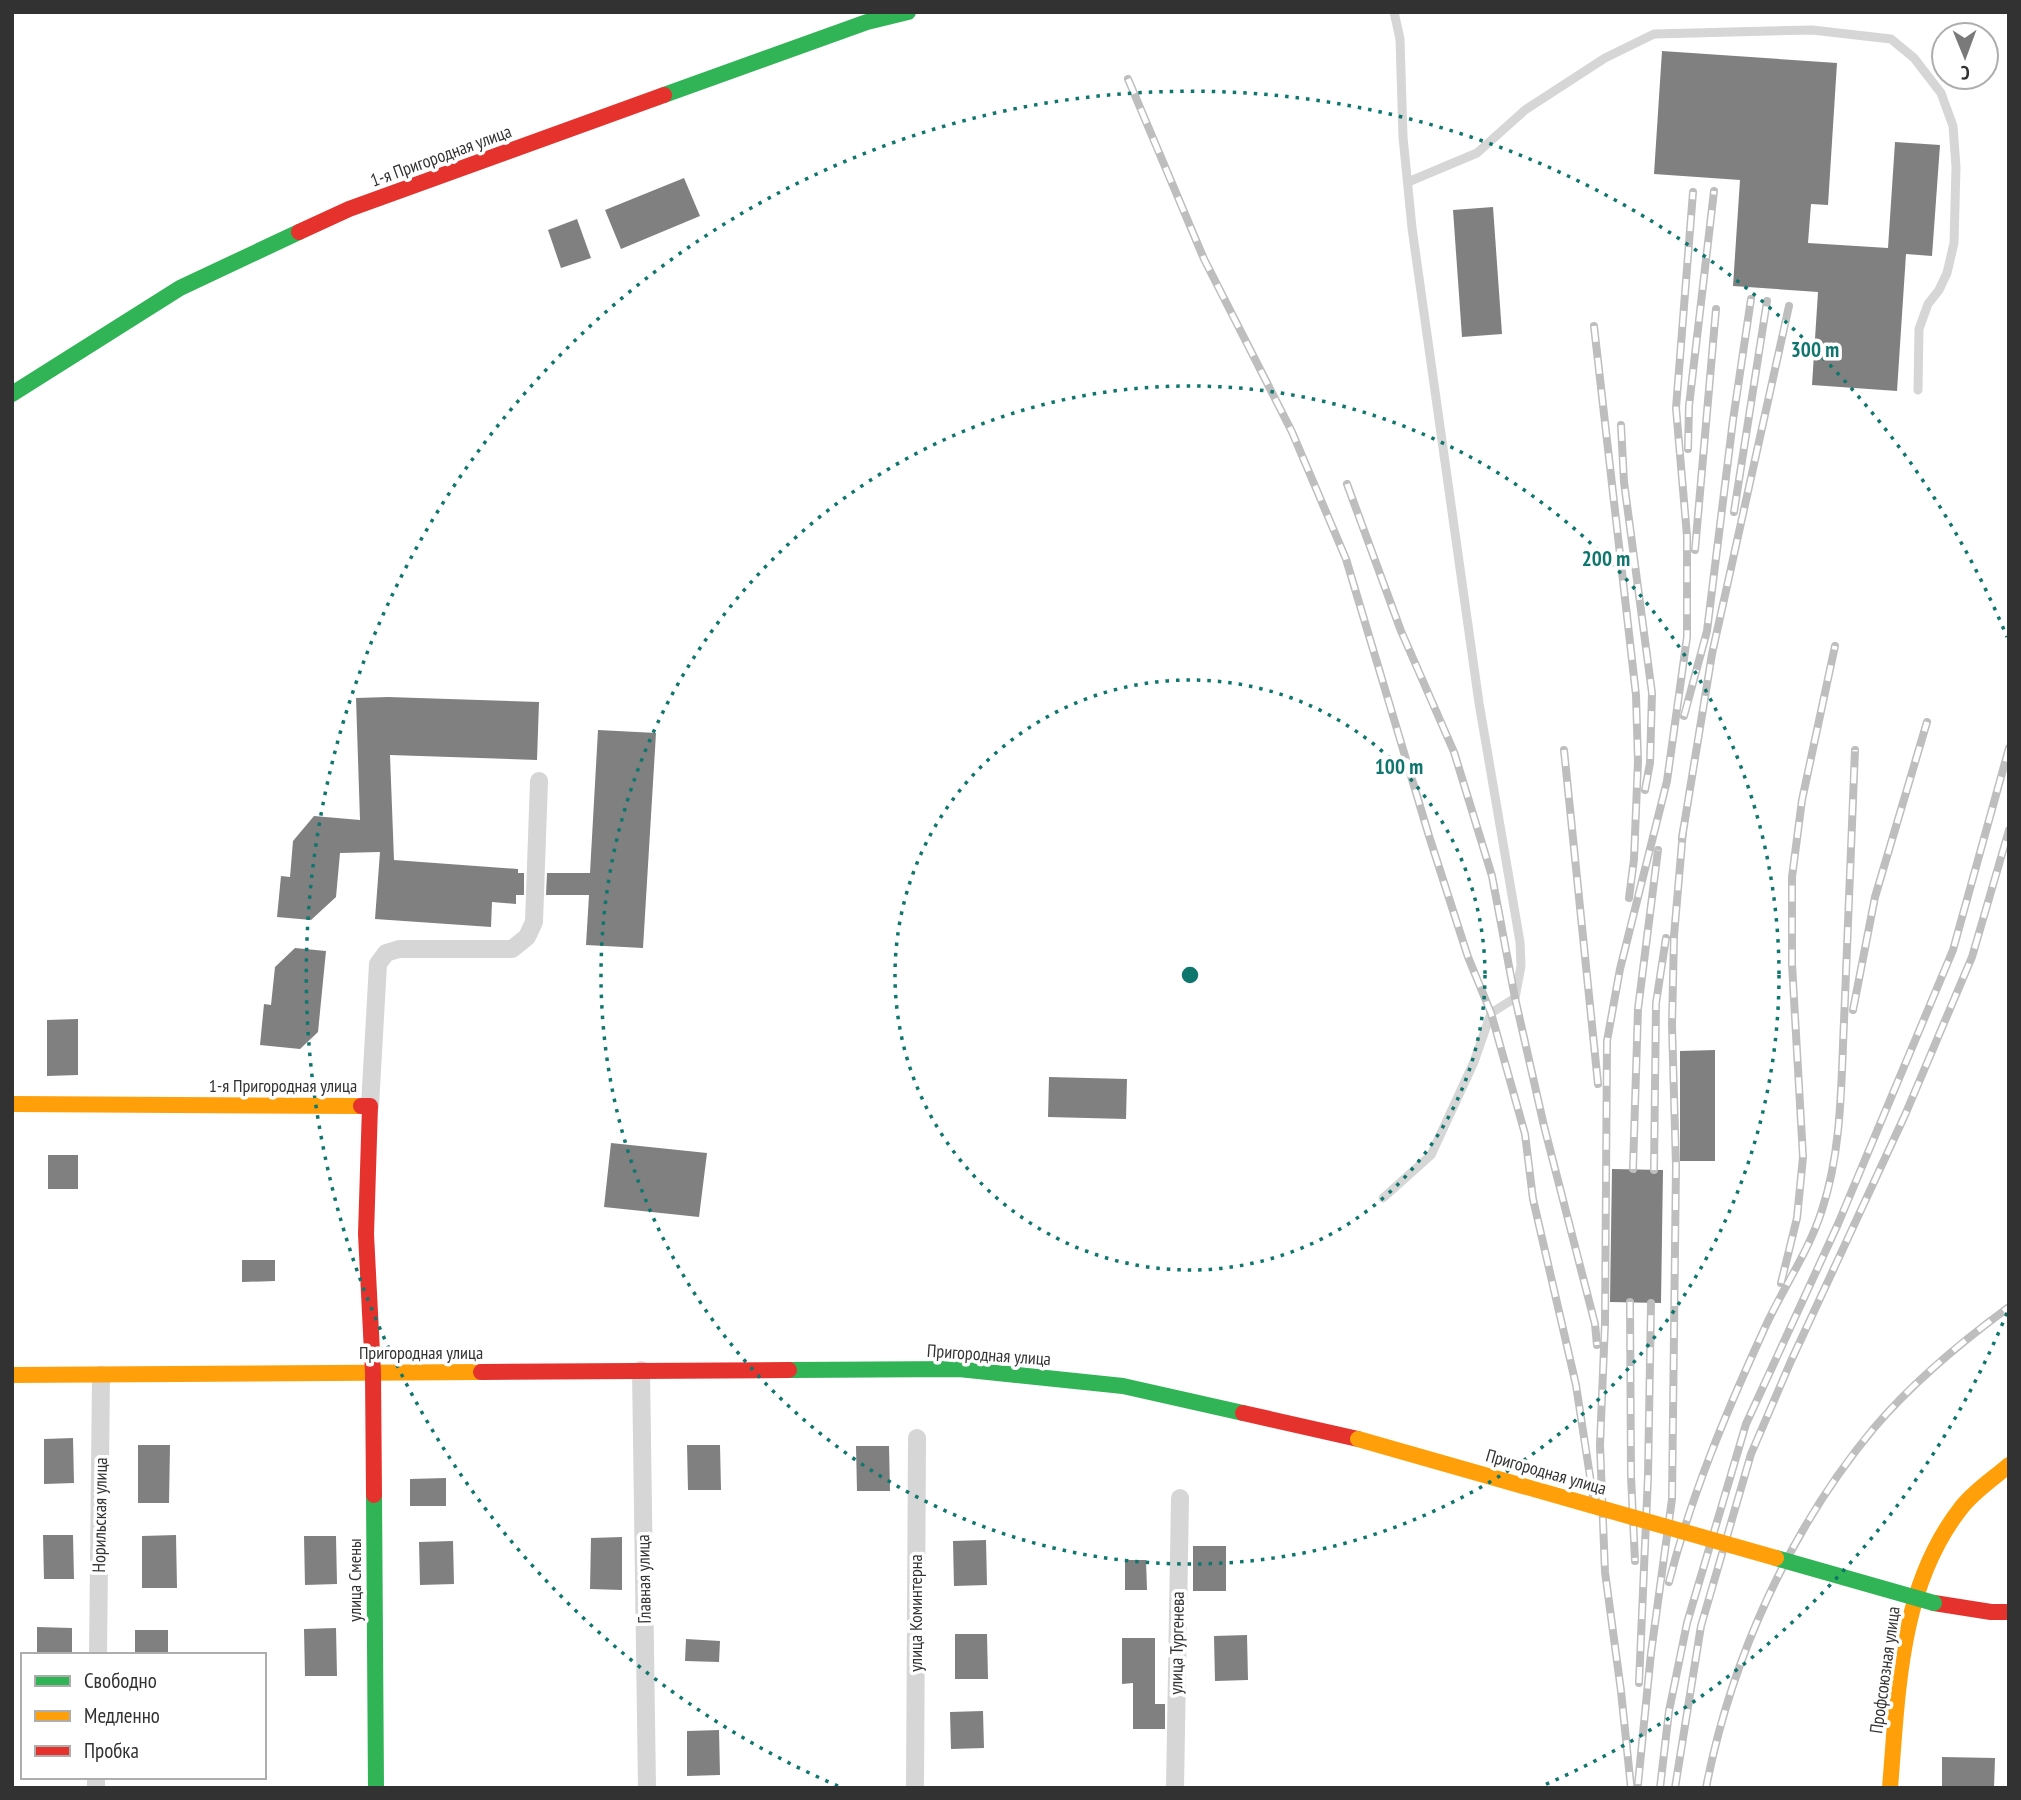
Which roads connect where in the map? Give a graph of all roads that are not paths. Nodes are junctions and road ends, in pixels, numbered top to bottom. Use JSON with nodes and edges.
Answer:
{"nodes":[{"id":1,"x":908,"y":12,"type":"edge"},
{"id":2,"x":1394,"y":12,"type":"edge"},
{"id":3,"x":1408,"y":182,"type":"junction"},
{"id":4,"x":1918,"y":390,"type":"dead end"},
{"id":5,"x":12,"y":394,"type":"edge"},
{"id":6,"x":539,"y":781,"type":"dead end"},
{"id":7,"x":12,"y":1104,"type":"edge"},
{"id":8,"x":370,"y":1106,"type":"junction"},
{"id":9,"x":1383,"y":1198,"type":"dead end"},
{"id":10,"x":641,"y":1370,"type":"junction"},
{"id":11,"x":373,"y":1373,"type":"junction"},
{"id":12,"x":12,"y":1374,"type":"edge"},
{"id":13,"x":102,"y":1375,"type":"junction"},
{"id":14,"x":917,"y":1438,"type":"dead end"},
{"id":15,"x":2009,"y":1465,"type":"edge"},
{"id":16,"x":1180,"y":1498,"type":"dead end"},
{"id":17,"x":2009,"y":1612,"type":"edge"},
{"id":18,"x":98,"y":1653,"type":"edge"},
{"id":19,"x":376,"y":1788,"type":"edge"},
{"id":20,"x":647,"y":1788,"type":"edge"},
{"id":21,"x":915,"y":1788,"type":"edge"},
{"id":22,"x":1175,"y":1788,"type":"edge"},
{"id":23,"x":1890,"y":1788,"type":"edge"}],
"edges":[{"from":1,"to":5,"type":"main road","name":"1-я Пригородная улица"},
{"from":2,"to":3,"type":"lane"},
{"from":3,"to":4,"type":"lane"},
{"from":3,"to":9,"type":"lane"},
{"from":6,"to":8,"type":"street"},
{"from":7,"to":8,"type":"main road","name":"1-я Пригородная улица"},
{"from":8,"to":11,"type":"main road","name":"1-я Пригородная улица"},
{"from":10,"to":11,"type":"main road","name":"Пригородная улица"},
{"from":10,"to":17,"type":"main road","name":"Пригородная улица","bridge":true},
{"from":10,"to":20,"type":"street","name":"Главная улица"},
{"from":11,"to":13,"type":"main road","name":"Пригородная улица"},
{"from":11,"to":19,"type":"main road","name":"улица Смены"},
{"from":12,"to":13,"type":"main road","name":"Пригородная улица"},
{"from":13,"to":18,"type":"street","name":"Норильская улица"},
{"from":14,"to":21,"type":"street","name":"улица Коминтерна"},
{"from":15,"to":23,"type":"main road","name":"Профсоюзная улица"},
{"from":16,"to":22,"type":"street","name":"улица Тургенева"}]}
